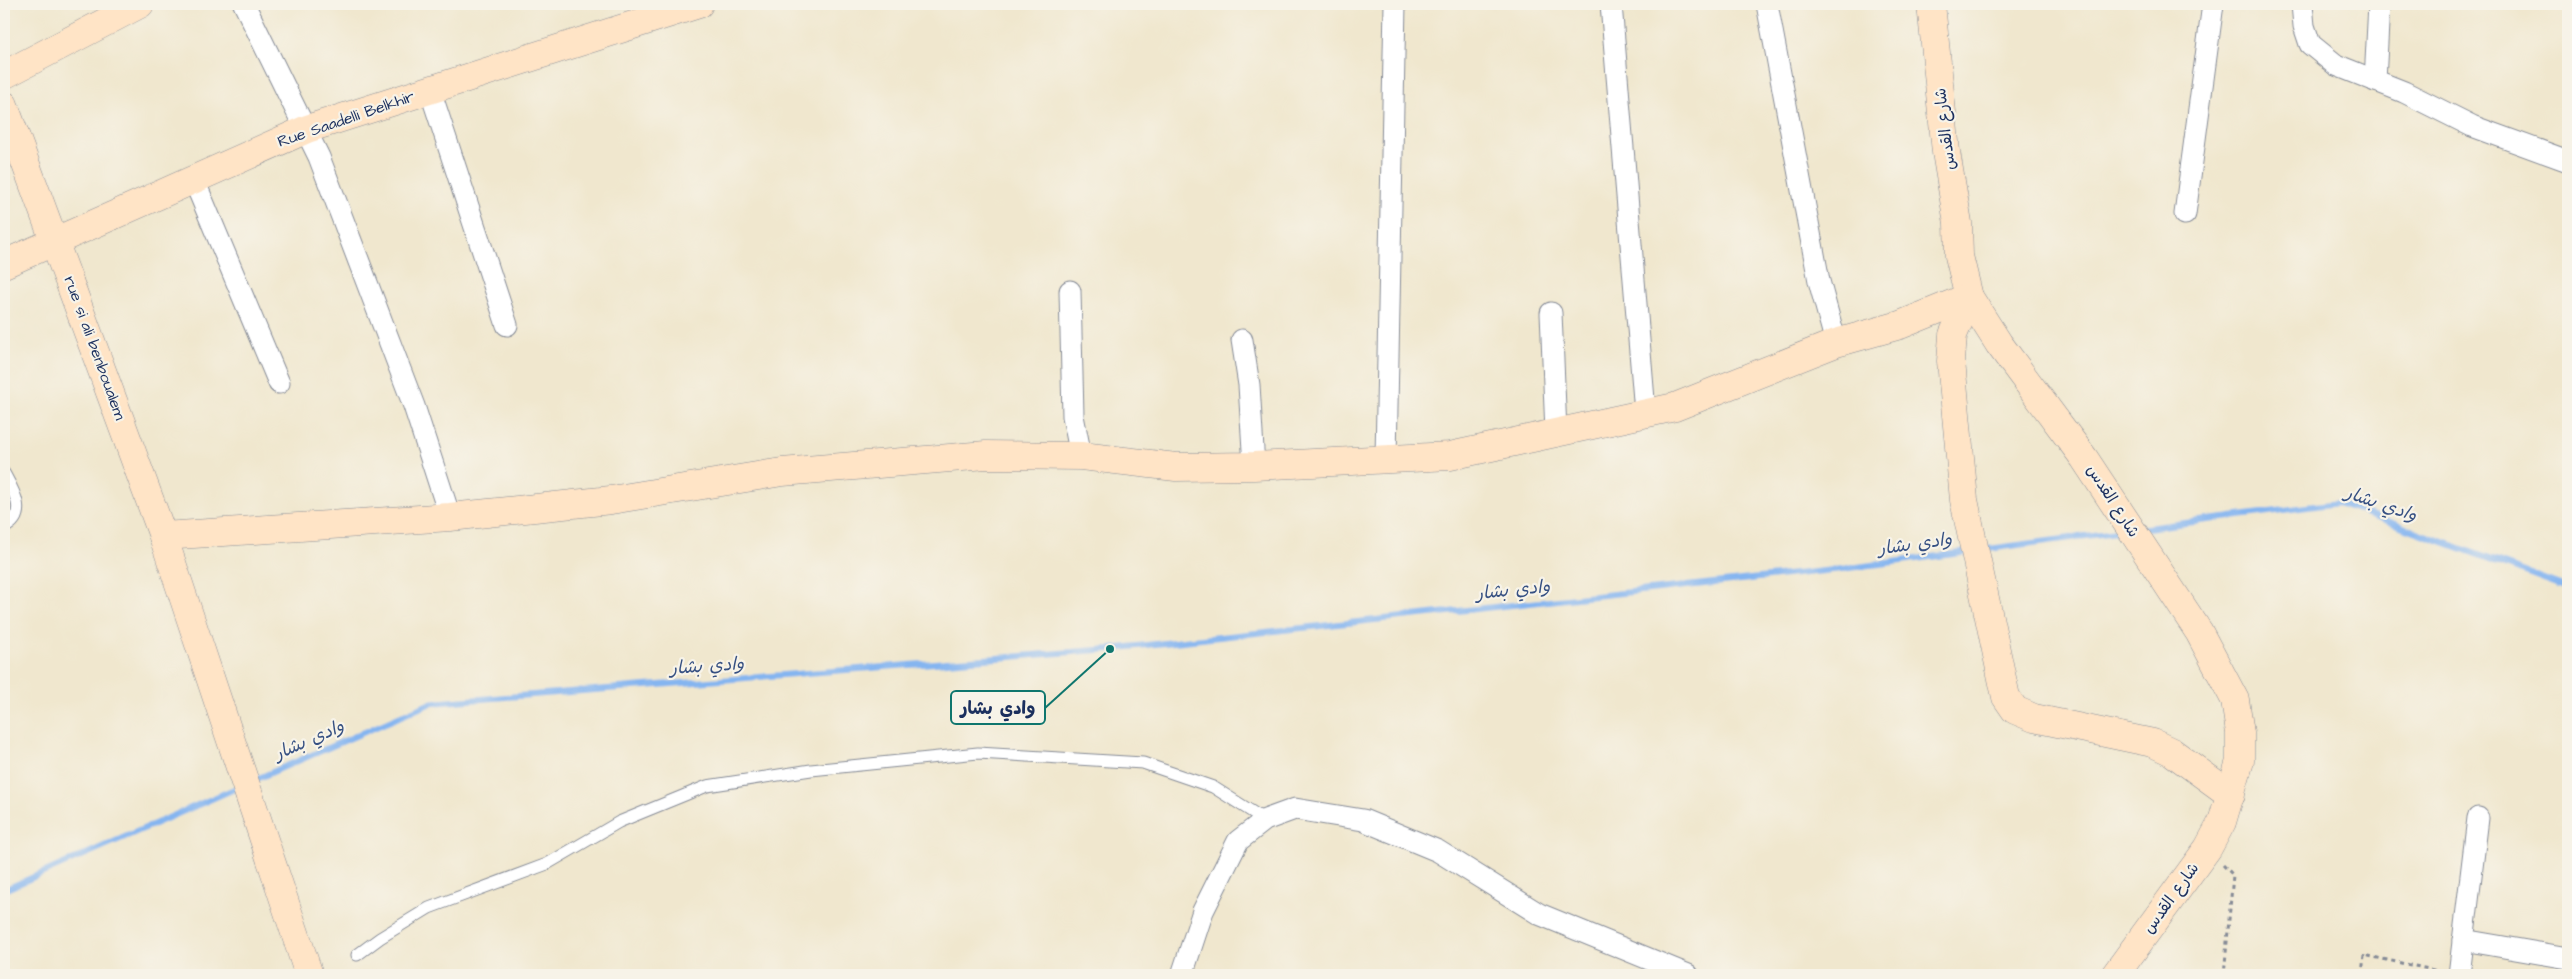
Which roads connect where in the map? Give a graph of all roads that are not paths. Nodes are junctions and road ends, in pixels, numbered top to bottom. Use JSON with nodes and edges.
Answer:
{"nodes":[{"id":1,"x":140,"y":4,"type":"edge"},
{"id":2,"x":244,"y":4,"type":"edge"},
{"id":3,"x":699,"y":4,"type":"edge"},
{"id":4,"x":1395,"y":4,"type":"edge"},
{"id":5,"x":1611,"y":4,"type":"edge"},
{"id":6,"x":1768,"y":4,"type":"edge"},
{"id":7,"x":1931,"y":4,"type":"edge"},
{"id":8,"x":2213,"y":4,"type":"edge"},
{"id":9,"x":2302,"y":4,"type":"edge"},
{"id":10,"x":2379,"y":4,"type":"edge"},
{"id":11,"x":4,"y":75,"type":"edge"},
{"id":12,"x":2375,"y":81,"type":"junction"},
{"id":13,"x":430,"y":90,"type":"junction"},
{"id":14,"x":4,"y":105,"type":"edge"},
{"id":15,"x":307,"y":129,"type":"junction"},
{"id":16,"x":2568,"y":161,"type":"edge"},
{"id":17,"x":194,"y":180,"type":"junction"},
{"id":18,"x":2185,"y":214,"type":"dead end"},
{"id":19,"x":56,"y":242,"type":"junction"},
{"id":20,"x":4,"y":264,"type":"edge"},
{"id":21,"x":1070,"y":291,"type":"dead end"},
{"id":22,"x":1969,"y":297,"type":"junction"},
{"id":23,"x":1552,"y":313,"type":"dead end"},
{"id":24,"x":507,"y":325,"type":"dead end"},
{"id":25,"x":1242,"y":340,"type":"dead end"},
{"id":26,"x":1836,"y":343,"type":"junction"},
{"id":27,"x":279,"y":383,"type":"dead end"},
{"id":28,"x":1645,"y":412,"type":"junction"},
{"id":29,"x":1556,"y":432,"type":"junction"},
{"id":30,"x":1081,"y":456,"type":"junction"},
{"id":31,"x":1386,"y":458,"type":"junction"},
{"id":32,"x":1254,"y":466,"type":"junction"},
{"id":33,"x":4,"y":473,"type":"edge"},
{"id":34,"x":450,"y":517,"type":"junction"},
{"id":35,"x":4,"y":528,"type":"edge"},
{"id":36,"x":163,"y":536,"type":"junction"},
{"id":37,"x":2231,"y":795,"type":"junction"},
{"id":38,"x":2478,"y":818,"type":"dead end"},
{"id":39,"x":1265,"y":820,"type":"junction"},
{"id":40,"x":2463,"y":940,"type":"junction"},
{"id":41,"x":357,"y":955,"type":"dead end"},
{"id":42,"x":2568,"y":958,"type":"edge"},
{"id":43,"x":2449,"y":973,"type":"edge"},
{"id":44,"x":309,"y":975,"type":"edge"},
{"id":45,"x":1182,"y":975,"type":"edge"},
{"id":46,"x":1688,"y":975,"type":"edge"},
{"id":47,"x":2115,"y":975,"type":"edge"}],
"edges":[{"from":1,"to":11,"type":"main road"},
{"from":2,"to":15,"type":"street"},
{"from":3,"to":13,"type":"main road","name":"Rue Saadelli Belkhir"},
{"from":4,"to":31,"type":"street"},
{"from":5,"to":28,"type":"street"},
{"from":6,"to":26,"type":"street"},
{"from":7,"to":22,"type":"main road","name":"شارع القدس"},
{"from":8,"to":18,"type":"street"},
{"from":9,"to":12,"type":"street"},
{"from":10,"to":12,"type":"street"},
{"from":12,"to":16,"type":"street"},
{"from":13,"to":15,"type":"main road","name":"Rue Saadelli Belkhir"},
{"from":13,"to":24,"type":"street"},
{"from":14,"to":19,"type":"main road","name":"rue si ali benboualem"},
{"from":15,"to":17,"type":"main road","name":"Rue Saadelli Belkhir"},
{"from":15,"to":34,"type":"street"},
{"from":17,"to":19,"type":"main road","name":"Rue Saadelli Belkhir"},
{"from":17,"to":27,"type":"street"},
{"from":19,"to":20,"type":"main road","name":"Rue Saadelli Belkhir"},
{"from":19,"to":36,"type":"main road","name":"rue si ali benboualem"},
{"from":21,"to":30,"type":"street"},
{"from":22,"to":26,"type":"main road"},
{"from":22,"to":37,"type":"main road","name":"شارع القدس"},
{"from":22,"to":37,"type":"main road"},
{"from":23,"to":29,"type":"street"},
{"from":25,"to":32,"type":"street"},
{"from":26,"to":28,"type":"main road"},
{"from":28,"to":29,"type":"main road"},
{"from":29,"to":31,"type":"main road"},
{"from":30,"to":32,"type":"main road"},
{"from":30,"to":34,"type":"main road"},
{"from":31,"to":32,"type":"main road"},
{"from":33,"to":35,"type":"lane"},
{"from":34,"to":36,"type":"main road"},
{"from":36,"to":44,"type":"main road","name":"rue si ali benboualem"},
{"from":37,"to":47,"type":"main road","name":"شارع القدس"},
{"from":38,"to":40,"type":"street"},
{"from":39,"to":41,"type":"lane"},
{"from":39,"to":45,"type":"street"},
{"from":39,"to":46,"type":"street"},
{"from":40,"to":42,"type":"street"},
{"from":40,"to":43,"type":"street"}]}
